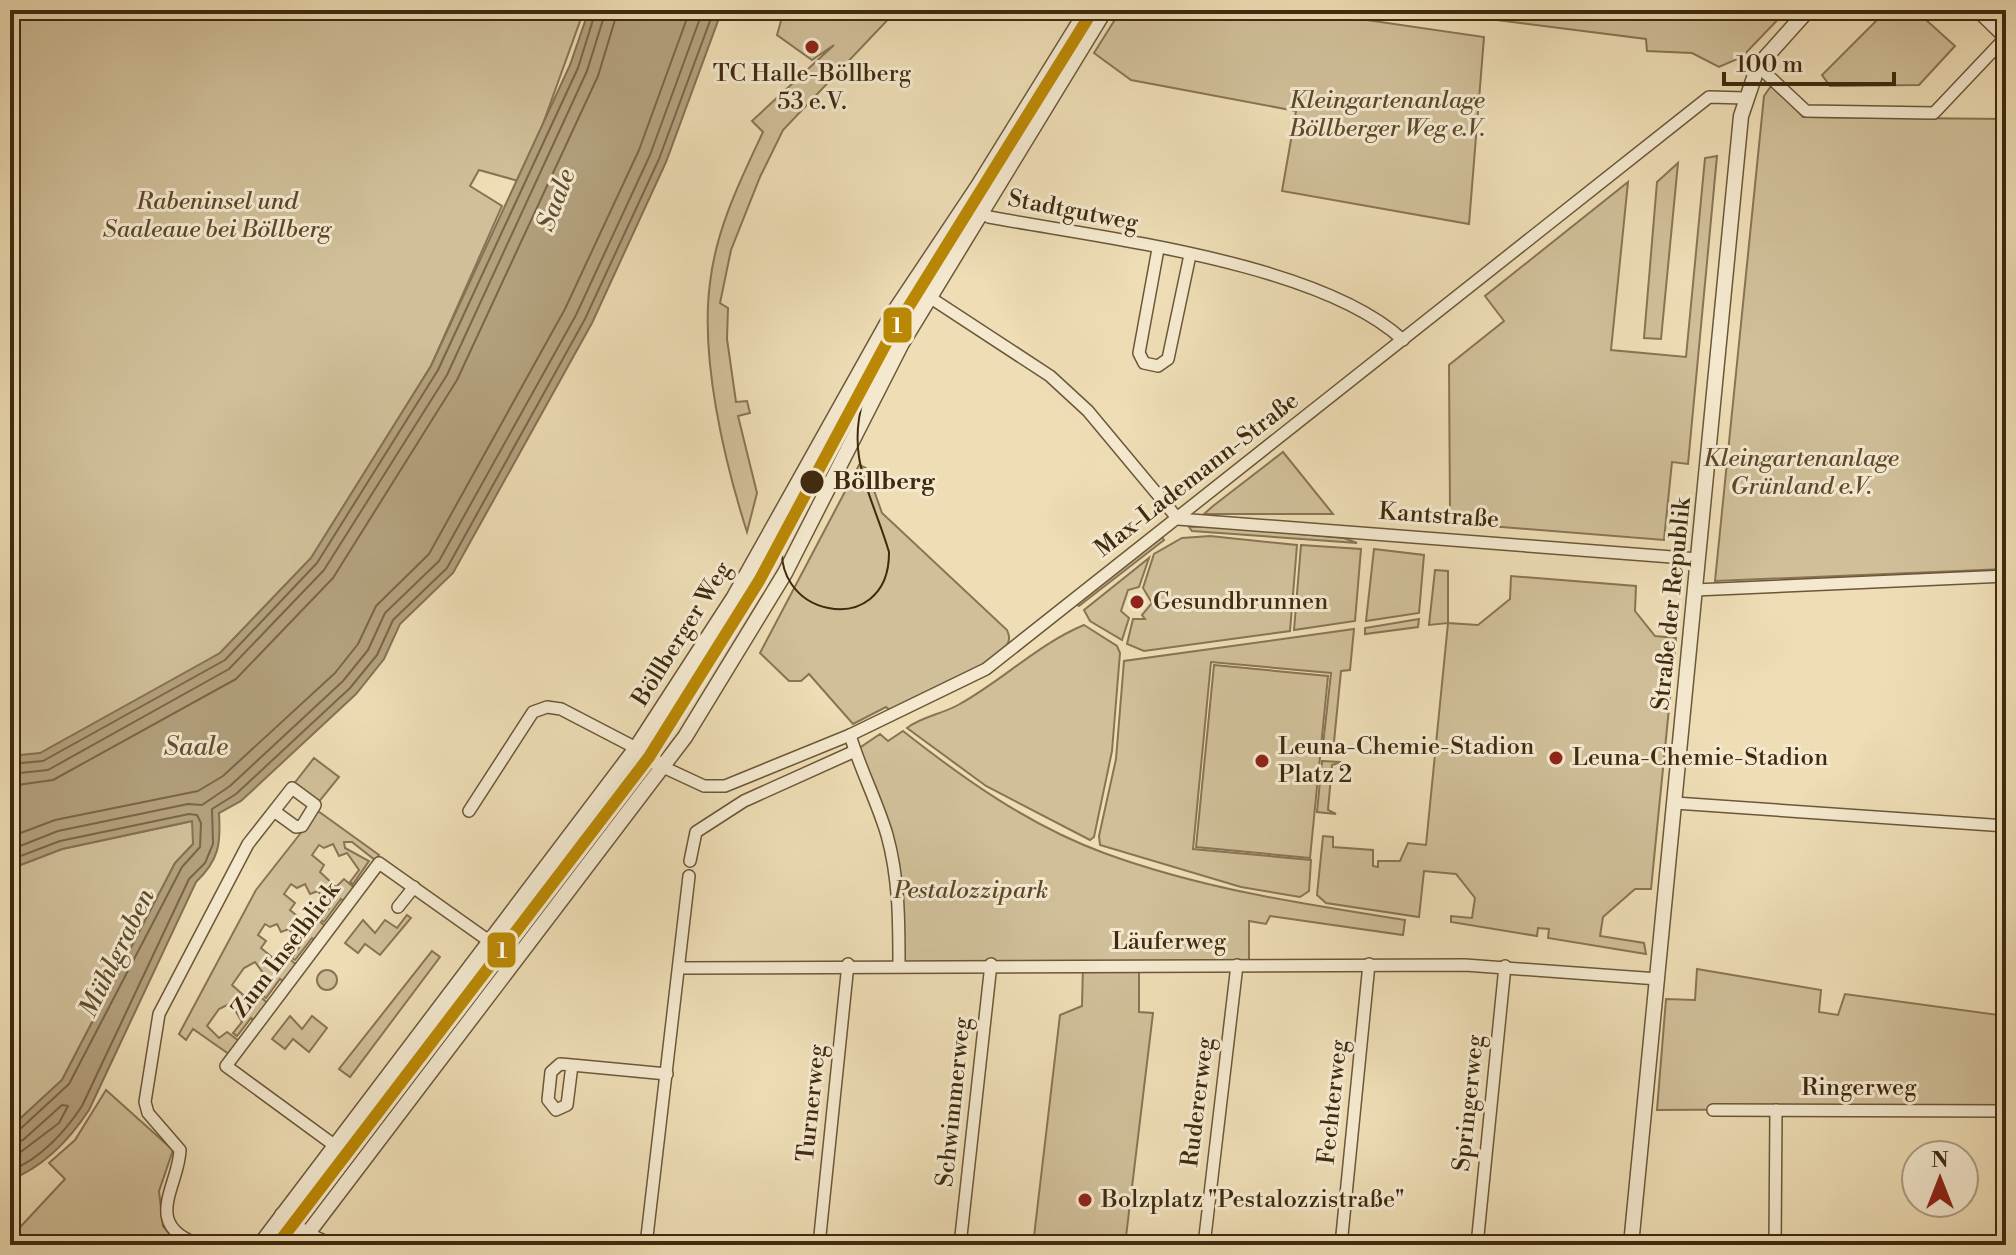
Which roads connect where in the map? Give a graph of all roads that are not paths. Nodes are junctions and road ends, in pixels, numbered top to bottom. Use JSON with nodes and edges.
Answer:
{"nodes":[{"id":1,"x":1087,"y":10,"type":"edge"},
{"id":2,"x":1105,"y":10,"type":"edge"},
{"id":3,"x":1808,"y":10,"type":"edge"},
{"id":4,"x":1976,"y":10,"type":"edge"},
{"id":5,"x":2006,"y":37,"type":"edge"},
{"id":6,"x":1758,"y":66,"type":"junction"},
{"id":7,"x":1745,"y":98,"type":"junction"},
{"id":8,"x":981,"y":212,"type":"junction"},
{"id":9,"x":1158,"y":249,"type":"junction"},
{"id":10,"x":1190,"y":255,"type":"junction"},
{"id":11,"x":911,"y":285,"type":"junction"},
{"id":12,"x":928,"y":297,"type":"junction"},
{"id":13,"x":1403,"y":340,"type":"junction"},
{"id":14,"x":1178,"y":519,"type":"junction"},
{"id":15,"x":1698,"y":559,"type":"junction"},
{"id":16,"x":2006,"y":576,"type":"edge"},
{"id":17,"x":1695,"y":590,"type":"junction"},
{"id":18,"x":850,"y":735,"type":"junction"},
{"id":19,"x":636,"y":748,"type":"junction"},
{"id":20,"x":855,"y":751,"type":"junction"},
{"id":21,"x":663,"y":767,"type":"junction"},
{"id":22,"x":1675,"y":803,"type":"junction"},
{"id":23,"x":274,"y":811,"type":"dead end"},
{"id":24,"x":469,"y":811,"type":"dead end"},
{"id":25,"x":2006,"y":826,"type":"edge"},
{"id":26,"x":690,"y":861,"type":"dead end"},
{"id":27,"x":689,"y":876,"type":"dead end"},
{"id":28,"x":414,"y":887,"type":"junction"},
{"id":29,"x":398,"y":907,"type":"dead end"},
{"id":30,"x":489,"y":941,"type":"junction"},
{"id":31,"x":848,"y":964,"type":"junction"},
{"id":32,"x":991,"y":964,"type":"junction"},
{"id":33,"x":1369,"y":964,"type":"junction"},
{"id":34,"x":899,"y":965,"type":"junction"},
{"id":35,"x":1237,"y":965,"type":"junction"},
{"id":36,"x":1505,"y":966,"type":"junction"},
{"id":37,"x":680,"y":968,"type":"junction"},
{"id":38,"x":1658,"y":979,"type":"junction"},
{"id":39,"x":572,"y":1065,"type":"dead end"},
{"id":40,"x":667,"y":1074,"type":"junction"},
{"id":41,"x":1713,"y":1110,"type":"dead end"},
{"id":42,"x":1776,"y":1110,"type":"junction"},
{"id":43,"x":2006,"y":1111,"type":"edge"},
{"id":44,"x":334,"y":1145,"type":"junction"},
{"id":45,"x":282,"y":1215,"type":"junction"},
{"id":46,"x":303,"y":1240,"type":"edge"},
{"id":47,"x":201,"y":1245,"type":"edge"},
{"id":48,"x":260,"y":1245,"type":"edge"},
{"id":49,"x":330,"y":1245,"type":"edge"},
{"id":50,"x":646,"y":1245,"type":"edge"},
{"id":51,"x":819,"y":1245,"type":"edge"},
{"id":52,"x":960,"y":1245,"type":"edge"},
{"id":53,"x":1204,"y":1245,"type":"edge"},
{"id":54,"x":1341,"y":1245,"type":"edge"},
{"id":55,"x":1477,"y":1245,"type":"edge"},
{"id":56,"x":1631,"y":1245,"type":"edge"},
{"id":57,"x":1775,"y":1245,"type":"edge"}],
"edges":[{"from":1,"to":11,"type":"street","name":"Böllberger Weg"},
{"from":2,"to":8,"type":"street"},
{"from":3,"to":6,"type":"street","name":"Straße der Republik"},
{"from":4,"to":5,"type":"street"},
{"from":5,"to":6,"type":"street"},
{"from":6,"to":7,"type":"street","name":"Straße der Republik"},
{"from":7,"to":13,"type":"street","name":"Max-Lademann-Straße"},
{"from":7,"to":15,"type":"street","name":"Straße der Republik"},
{"from":8,"to":9,"type":"street","name":"Stadtgutweg"},
{"from":8,"to":12,"type":"street"},
{"from":9,"to":10,"type":"street","name":"Stadtgutweg"},
{"from":9,"to":10,"type":"street","name":"Stadtgutweg"},
{"from":10,"to":13,"type":"street","name":"Stadtgutweg"},
{"from":11,"to":12,"type":"street"},
{"from":11,"to":19,"type":"street","name":"Böllberger Weg"},
{"from":12,"to":14,"type":"street"},
{"from":12,"to":21,"type":"street"},
{"from":13,"to":14,"type":"street","name":"Max-Lademann-Straße"},
{"from":14,"to":15,"type":"street","name":"Kantstraße"},
{"from":14,"to":18,"type":"street","name":"Max-Lademann-Straße"},
{"from":15,"to":17,"type":"street","name":"Straße der Republik"},
{"from":16,"to":17,"type":"street"},
{"from":17,"to":22,"type":"street","name":"Straße der Republik"},
{"from":18,"to":20,"type":"street"},
{"from":18,"to":21,"type":"street","name":"Max-Lademann-Straße"},
{"from":19,"to":21,"type":"street","name":"Max-Lademann-Straße"},
{"from":19,"to":24,"type":"street"},
{"from":19,"to":30,"type":"street","name":"Böllberger Weg"},
{"from":20,"to":26,"type":"street"},
{"from":20,"to":34,"type":"street"},
{"from":21,"to":46,"type":"street"},
{"from":22,"to":25,"type":"street"},
{"from":22,"to":38,"type":"street","name":"Straße der Republik"},
{"from":23,"to":47,"type":"street"},
{"from":27,"to":37,"type":"street"},
{"from":28,"to":29,"type":"street"},
{"from":28,"to":30,"type":"street","name":"Zum Inselblick"},
{"from":28,"to":44,"type":"street","name":"Zum Inselblick"},
{"from":30,"to":44,"type":"street","name":"Böllberger Weg"},
{"from":31,"to":34,"type":"street","name":"Läuferweg"},
{"from":31,"to":37,"type":"street","name":"Läuferweg"},
{"from":31,"to":51,"type":"street","name":"Turnerweg"},
{"from":32,"to":34,"type":"street","name":"Läuferweg"},
{"from":32,"to":35,"type":"street","name":"Läuferweg"},
{"from":32,"to":52,"type":"street","name":"Schwimmerweg"},
{"from":33,"to":35,"type":"street","name":"Läuferweg"},
{"from":33,"to":36,"type":"street","name":"Läuferweg"},
{"from":33,"to":54,"type":"street","name":"Fechterweg"},
{"from":35,"to":53,"type":"street","name":"Rudererweg"},
{"from":36,"to":38,"type":"street","name":"Läuferweg"},
{"from":36,"to":55,"type":"street","name":"Springerweg"},
{"from":37,"to":40,"type":"street"},
{"from":38,"to":56,"type":"street","name":"Straße der Republik"},
{"from":39,"to":40,"type":"street"},
{"from":40,"to":50,"type":"street"},
{"from":41,"to":42,"type":"street","name":"Ringerweg"},
{"from":42,"to":43,"type":"street","name":"Ringerweg"},
{"from":42,"to":57,"type":"street"},
{"from":44,"to":45,"type":"street","name":"Böllberger Weg"},
{"from":45,"to":46,"type":"street"},
{"from":45,"to":48,"type":"street","name":"Böllberger Weg"},
{"from":46,"to":49,"type":"street"}]}
